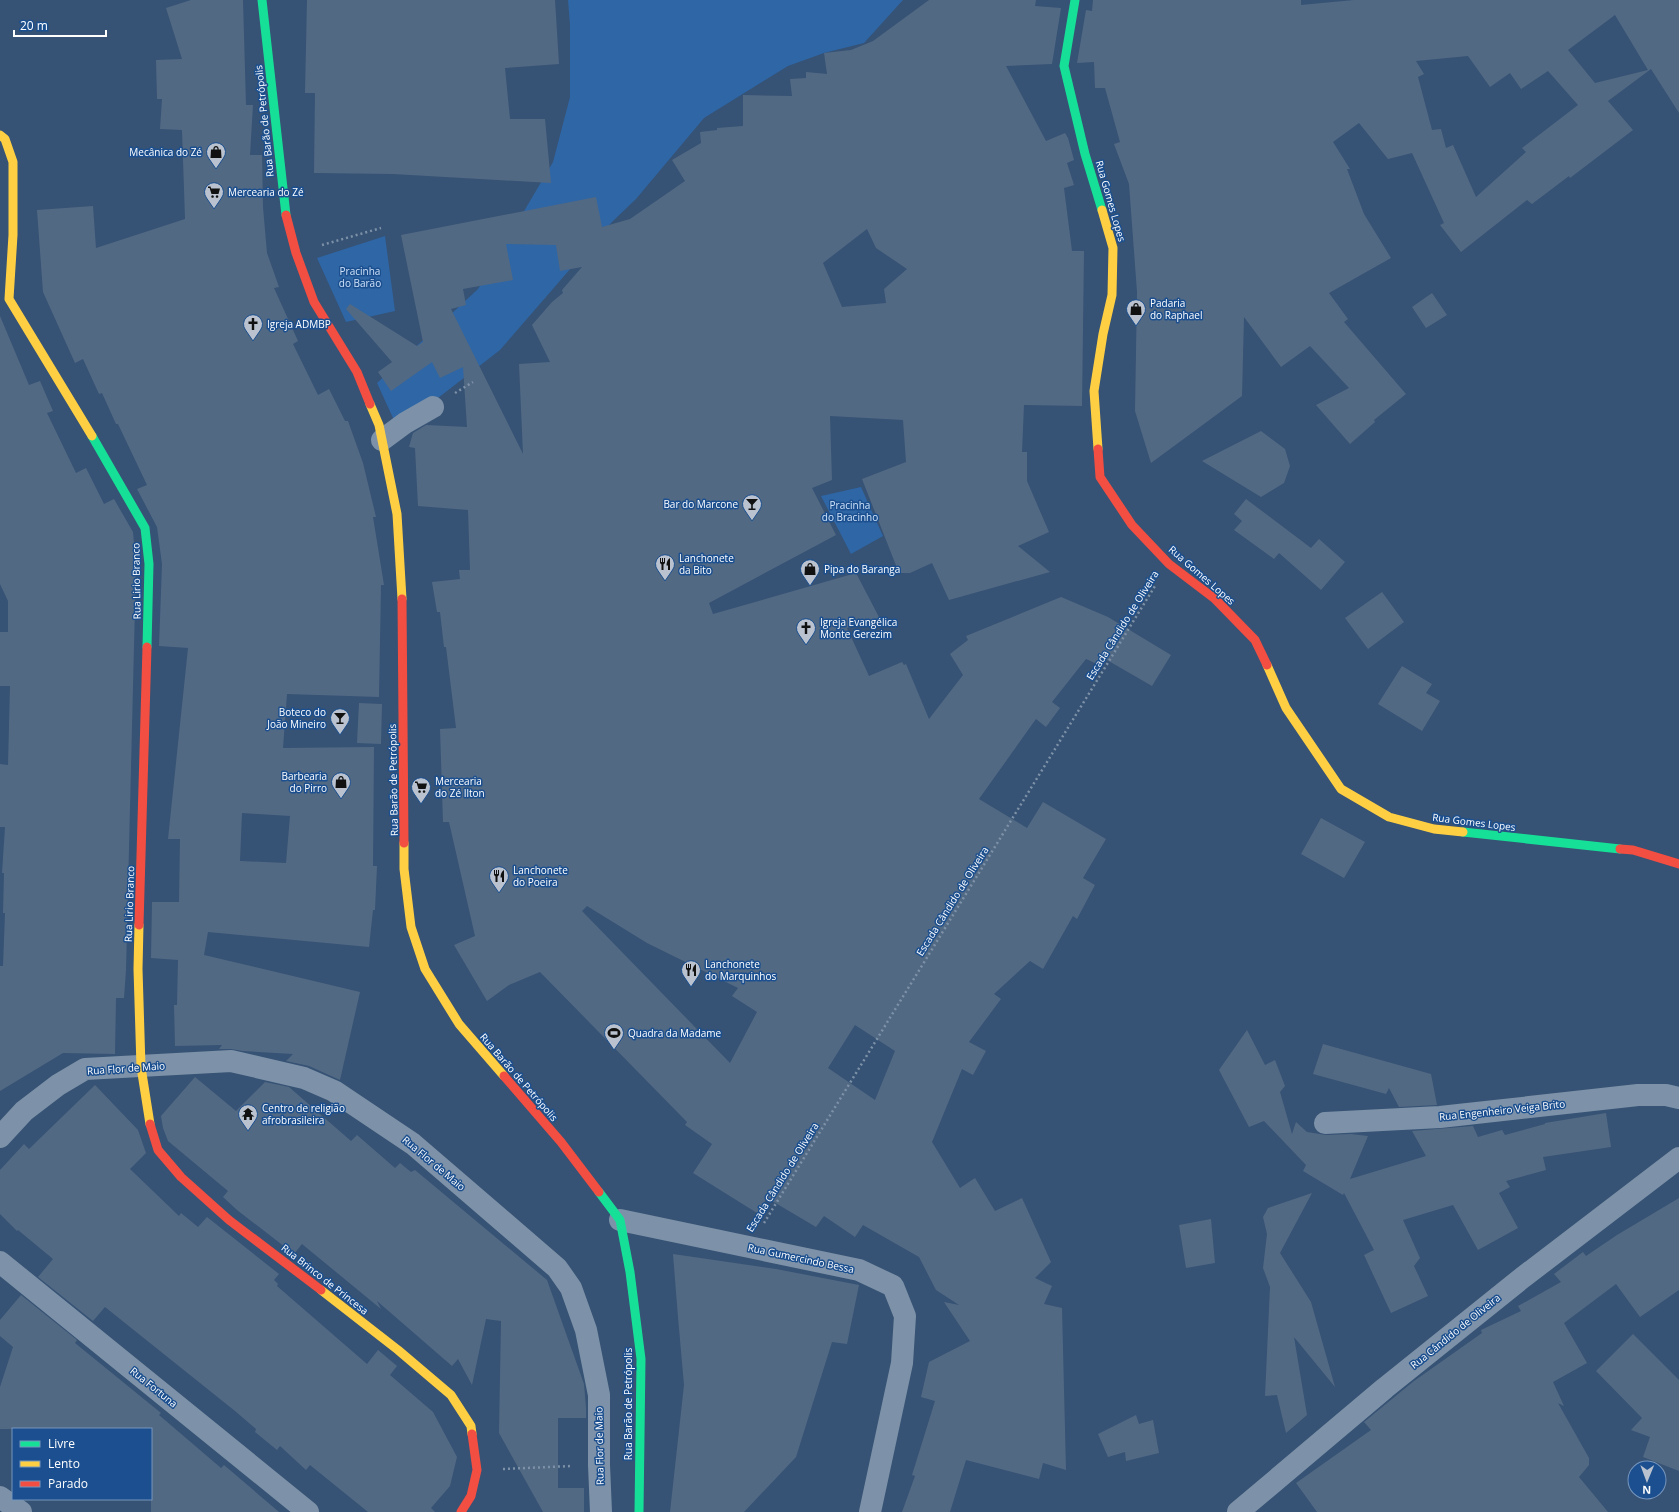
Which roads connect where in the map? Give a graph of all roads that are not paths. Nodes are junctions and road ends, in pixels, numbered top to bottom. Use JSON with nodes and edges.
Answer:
{"nodes":[{"id":1,"x":262,"y":0,"type":"edge"},
{"id":2,"x":1075,"y":0,"type":"edge"},
{"id":3,"x":0,"y":135,"type":"edge"},
{"id":4,"x":4,"y":301,"type":"edge"},
{"id":5,"x":433,"y":407,"type":"dead end"},
{"id":6,"x":382,"y":440,"type":"junction"},
{"id":7,"x":1679,"y":864,"type":"edge"},
{"id":8,"x":141,"y":1067,"type":"junction"},
{"id":9,"x":1679,"y":1098,"type":"edge"},
{"id":10,"x":1325,"y":1123,"type":"dead end"},
{"id":11,"x":0,"y":1137,"type":"edge"},
{"id":12,"x":1679,"y":1158,"type":"edge"},
{"id":13,"x":620,"y":1220,"type":"junction"},
{"id":14,"x":0,"y":1262,"type":"edge"},
{"id":15,"x":0,"y":1497,"type":"edge"},
{"id":16,"x":21,"y":1512,"type":"edge"},
{"id":17,"x":308,"y":1512,"type":"edge"},
{"id":18,"x":461,"y":1512,"type":"edge"},
{"id":19,"x":601,"y":1512,"type":"edge"},
{"id":20,"x":639,"y":1512,"type":"edge"},
{"id":21,"x":870,"y":1512,"type":"edge"},
{"id":22,"x":1238,"y":1512,"type":"edge"}],
"edges":[{"from":1,"to":6,"type":"street","name":"Rua Barão de Petrópolis"},
{"from":2,"to":7,"type":"street","name":"Rua Gomes Lopes"},
{"from":3,"to":4,"type":"street","name":"Rua Lirio Branco"},
{"from":4,"to":8,"type":"street","name":"Rua Lirio Branco"},
{"from":5,"to":6,"type":"street"},
{"from":6,"to":13,"type":"street","name":"Rua Barão de Petrópolis"},
{"from":8,"to":11,"type":"street","name":"Rua Flor de Maio"},
{"from":8,"to":18,"type":"street","name":"Rua Brinco de Princesa"},
{"from":8,"to":19,"type":"street","name":"Rua Flor de Maio"},
{"from":9,"to":10,"type":"street","name":"Rua Engenheiro Veiga Brito"},
{"from":12,"to":22,"type":"street","name":"Rua Cândido de Oliveira"},
{"from":13,"to":20,"type":"street","name":"Rua Barão de Petrópolis"},
{"from":13,"to":21,"type":"street","name":"Rua Gumercindo Bessa"},
{"from":14,"to":17,"type":"street","name":"Rua Fortuna"},
{"from":15,"to":16,"type":"street"}]}
